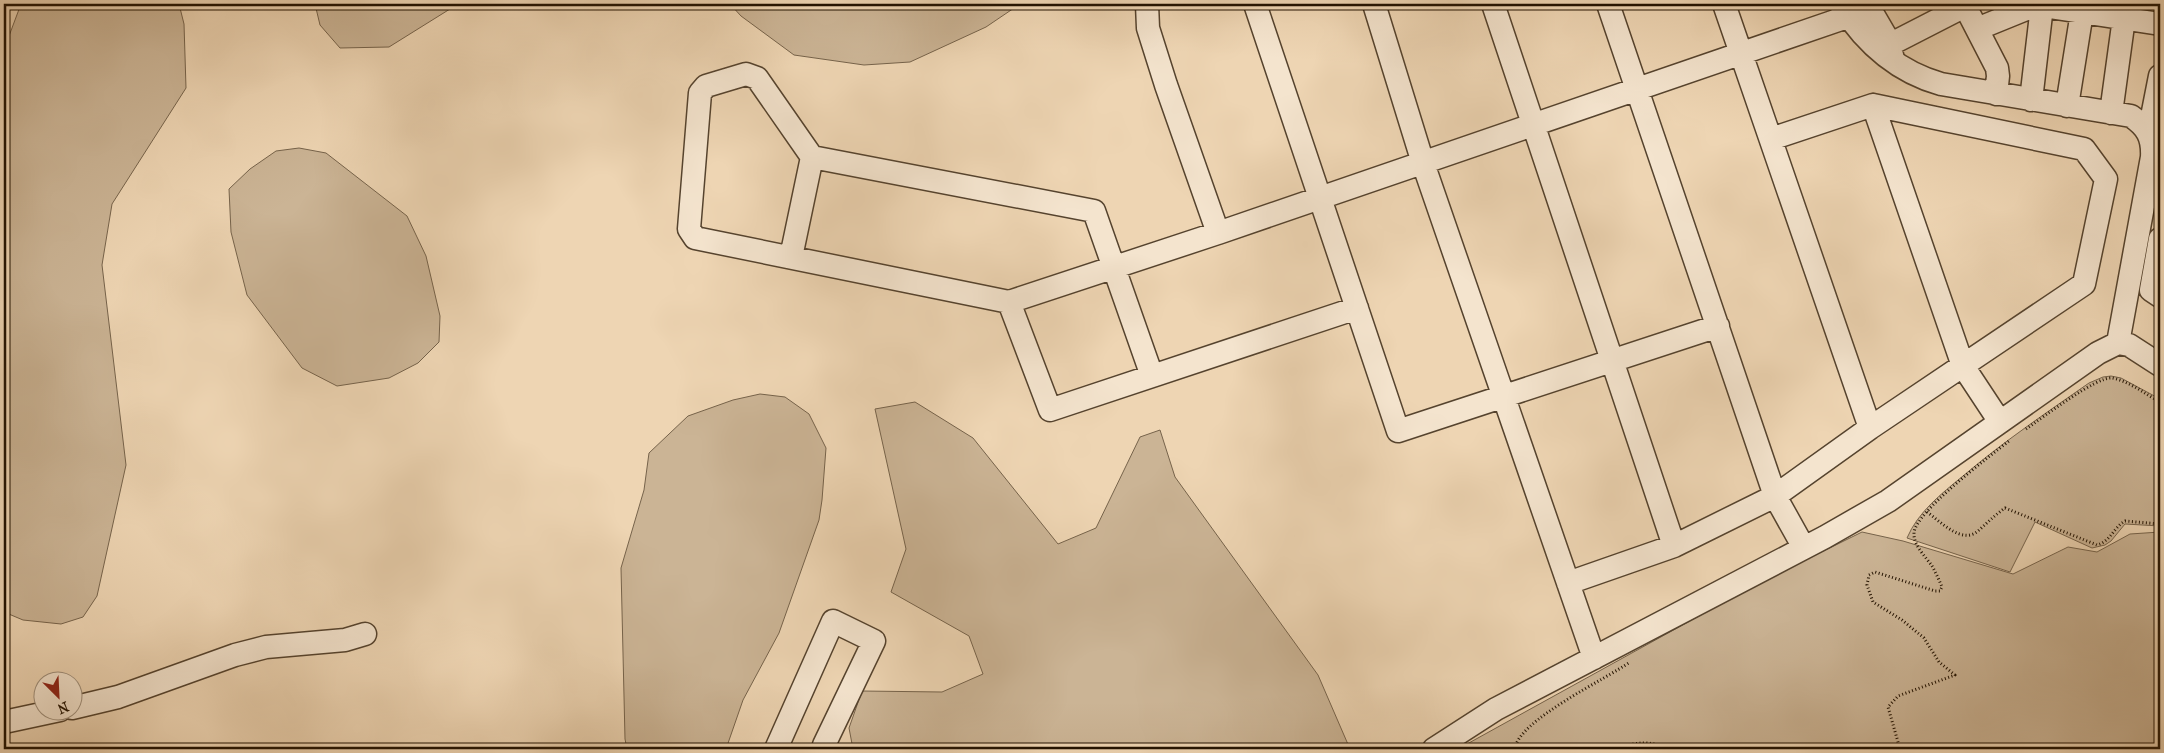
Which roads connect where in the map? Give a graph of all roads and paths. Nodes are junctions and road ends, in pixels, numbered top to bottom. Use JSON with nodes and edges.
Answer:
{"nodes":[{"id":1,"x":1147,"y":4,"type":"edge"},
{"id":2,"x":1255,"y":4,"type":"edge"},
{"id":3,"x":1374,"y":4,"type":"edge"},
{"id":4,"x":1493,"y":4,"type":"edge"},
{"id":5,"x":1608,"y":4,"type":"edge"},
{"id":6,"x":1724,"y":4,"type":"edge"},
{"id":7,"x":1965,"y":5,"type":"edge"},
{"id":8,"x":2042,"y":6,"type":"junction"},
{"id":9,"x":1862,"y":7,"type":"edge"},
{"id":10,"x":2082,"y":12,"type":"junction"},
{"id":11,"x":2124,"y":18,"type":"junction"},
{"id":12,"x":2160,"y":24,"type":"edge"},
{"id":13,"x":1977,"y":28,"type":"junction"},
{"id":14,"x":1742,"y":54,"type":"junction"},
{"id":15,"x":1892,"y":54,"type":"junction"},
{"id":16,"x":2160,"y":76,"type":"edge"},
{"id":17,"x":1637,"y":90,"type":"junction"},
{"id":18,"x":1996,"y":94,"type":"junction"},
{"id":19,"x":2030,"y":100,"type":"junction"},
{"id":20,"x":1873,"y":105,"type":"junction"},
{"id":21,"x":2067,"y":106,"type":"junction"},
{"id":22,"x":2111,"y":113,"type":"junction"},
{"id":23,"x":1534,"y":125,"type":"junction"},
{"id":24,"x":2156,"y":134,"type":"edge"},
{"id":25,"x":1771,"y":139,"type":"junction"},
{"id":26,"x":812,"y":157,"type":"junction"},
{"id":27,"x":1423,"y":162,"type":"junction"},
{"id":28,"x":1321,"y":198,"type":"junction"},
{"id":29,"x":1218,"y":233,"type":"junction"},
{"id":30,"x":2160,"y":238,"type":"edge"},
{"id":31,"x":791,"y":257,"type":"junction"},
{"id":32,"x":1114,"y":267,"type":"junction"},
{"id":33,"x":2160,"y":296,"type":"edge"},
{"id":34,"x":1009,"y":302,"type":"junction"},
{"id":35,"x":1357,"y":308,"type":"junction"},
{"id":36,"x":1718,"y":326,"type":"junction"},
{"id":37,"x":2118,"y":343,"type":"junction"},
{"id":38,"x":1612,"y":360,"type":"junction"},
{"id":39,"x":2160,"y":365,"type":"edge"},
{"id":40,"x":1963,"y":366,"type":"junction"},
{"id":41,"x":1152,"y":376,"type":"junction"},
{"id":42,"x":1504,"y":396,"type":"junction"},
{"id":43,"x":2160,"y":402,"type":"edge"},
{"id":44,"x":1870,"y":428,"type":"junction"},
{"id":45,"x":2006,"y":430,"type":"junction"},
{"id":46,"x":2021,"y":432,"type":"dead end"},
{"id":47,"x":1775,"y":496,"type":"junction"},
{"id":48,"x":1927,"y":512,"type":"junction"},
{"id":49,"x":2160,"y":524,"type":"edge"},
{"id":50,"x":1674,"y":546,"type":"junction"},
{"id":51,"x":1804,"y":548,"type":"junction"},
{"id":52,"x":1568,"y":583,"type":"junction"},
{"id":53,"x":365,"y":634,"type":"dead end"},
{"id":54,"x":1638,"y":656,"type":"dead end"},
{"id":55,"x":1594,"y":658,"type":"junction"},
{"id":56,"x":82,"y":706,"type":"edge"},
{"id":57,"x":32,"y":716,"type":"edge"},
{"id":58,"x":4,"y":722,"type":"edge"},
{"id":59,"x":830,"y":745,"type":"edge"},
{"id":60,"x":776,"y":749,"type":"edge"},
{"id":61,"x":1434,"y":749,"type":"edge"},
{"id":62,"x":1516,"y":749,"type":"edge"},
{"id":63,"x":1612,"y":749,"type":"edge"},
{"id":64,"x":1673,"y":749,"type":"edge"},
{"id":65,"x":1900,"y":749,"type":"edge"}],
"edges":[{"from":1,"to":29,"type":"street"},
{"from":2,"to":28,"type":"street"},
{"from":3,"to":27,"type":"street"},
{"from":4,"to":23,"type":"street"},
{"from":5,"to":17,"type":"street"},
{"from":6,"to":14,"type":"street"},
{"from":7,"to":13,"type":"street"},
{"from":7,"to":15,"type":"street"},
{"from":8,"to":10,"type":"street"},
{"from":8,"to":13,"type":"street"},
{"from":8,"to":19,"type":"street"},
{"from":9,"to":14,"type":"street"},
{"from":9,"to":15,"type":"street"},
{"from":10,"to":11,"type":"street"},
{"from":10,"to":21,"type":"street"},
{"from":11,"to":12,"type":"street"},
{"from":11,"to":22,"type":"street"},
{"from":13,"to":18,"type":"street"},
{"from":14,"to":17,"type":"street"},
{"from":14,"to":25,"type":"street"},
{"from":15,"to":18,"type":"street"},
{"from":16,"to":24,"type":"street"},
{"from":17,"to":23,"type":"street"},
{"from":17,"to":36,"type":"street"},
{"from":18,"to":19,"type":"street"},
{"from":19,"to":21,"type":"street"},
{"from":20,"to":25,"type":"street"},
{"from":20,"to":40,"type":"street"},
{"from":20,"to":40,"type":"street"},
{"from":21,"to":22,"type":"street"},
{"from":22,"to":24,"type":"street"},
{"from":23,"to":27,"type":"street"},
{"from":23,"to":38,"type":"street"},
{"from":24,"to":37,"type":"street"},
{"from":25,"to":44,"type":"street"},
{"from":26,"to":31,"type":"street"},
{"from":26,"to":31,"type":"street"},
{"from":26,"to":32,"type":"street"},
{"from":27,"to":28,"type":"street"},
{"from":27,"to":42,"type":"street"},
{"from":28,"to":29,"type":"street"},
{"from":28,"to":35,"type":"street"},
{"from":29,"to":32,"type":"street"},
{"from":30,"to":33,"type":"street"},
{"from":31,"to":34,"type":"street"},
{"from":32,"to":34,"type":"street"},
{"from":32,"to":41,"type":"street"},
{"from":34,"to":41,"type":"street"},
{"from":35,"to":41,"type":"street"},
{"from":35,"to":42,"type":"street"},
{"from":36,"to":38,"type":"street"},
{"from":36,"to":47,"type":"street"},
{"from":37,"to":39,"type":"street"},
{"from":37,"to":45,"type":"street"},
{"from":38,"to":42,"type":"street"},
{"from":38,"to":50,"type":"street"},
{"from":40,"to":44,"type":"street"},
{"from":40,"to":45,"type":"street"},
{"from":42,"to":52,"type":"street"},
{"from":43,"to":46,"type":"path"},
{"from":44,"to":47,"type":"street"},
{"from":45,"to":48,"type":"path"},
{"from":45,"to":51,"type":"street"},
{"from":47,"to":50,"type":"street"},
{"from":47,"to":51,"type":"street"},
{"from":48,"to":49,"type":"path"},
{"from":48,"to":65,"type":"path"},
{"from":50,"to":52,"type":"street"},
{"from":51,"to":55,"type":"street"},
{"from":52,"to":55,"type":"street"},
{"from":53,"to":56,"type":"street"},
{"from":54,"to":62,"type":"path"},
{"from":55,"to":61,"type":"street"},
{"from":57,"to":58,"type":"street"},
{"from":59,"to":60,"type":"street"},
{"from":63,"to":64,"type":"path"}]}
